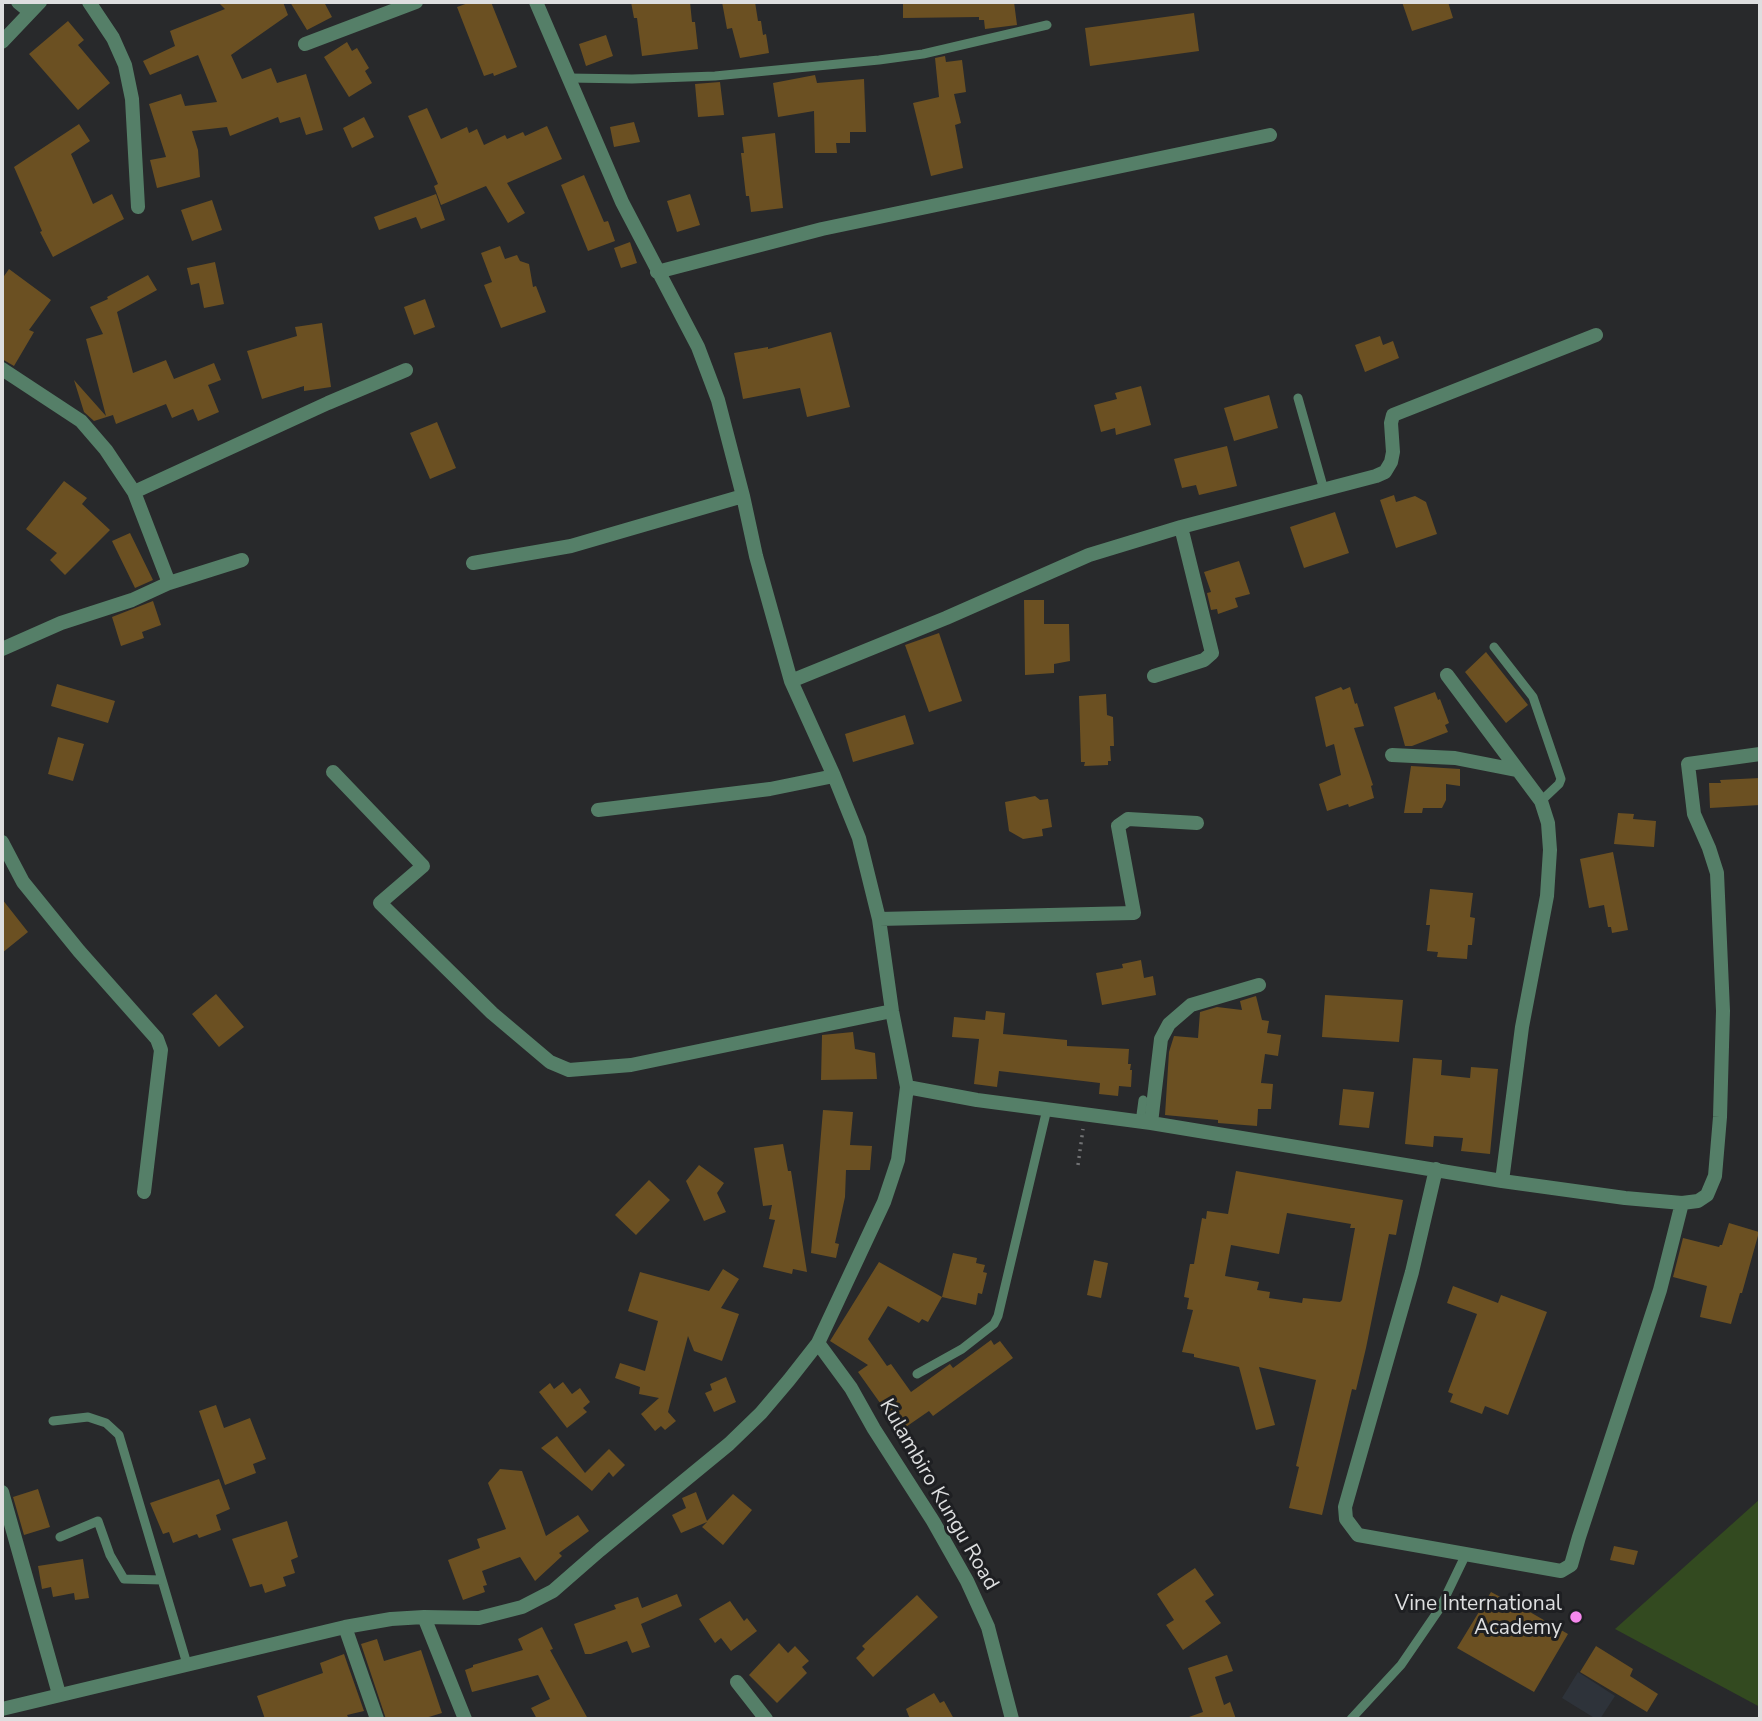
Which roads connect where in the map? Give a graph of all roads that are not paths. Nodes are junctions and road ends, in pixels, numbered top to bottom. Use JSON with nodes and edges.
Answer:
{"nodes":[{"id":1,"x":89,"y":2,"type":"edge"},
{"id":2,"x":416,"y":2,"type":"edge"},
{"id":3,"x":537,"y":2,"type":"edge"},
{"id":4,"x":29,"y":5,"type":"edge"},
{"id":5,"x":1047,"y":25,"type":"dead end"},
{"id":6,"x":2,"y":42,"type":"edge"},
{"id":7,"x":305,"y":44,"type":"dead end"},
{"id":8,"x":568,"y":78,"type":"junction"},
{"id":9,"x":1270,"y":135,"type":"dead end"},
{"id":10,"x":138,"y":207,"type":"dead end"},
{"id":11,"x":657,"y":272,"type":"junction"},
{"id":12,"x":1596,"y":335,"type":"dead end"},
{"id":13,"x":2,"y":369,"type":"edge"},
{"id":14,"x":406,"y":370,"type":"dead end"},
{"id":15,"x":1298,"y":398,"type":"dead end"},
{"id":16,"x":1324,"y":490,"type":"junction"},
{"id":17,"x":134,"y":492,"type":"junction"},
{"id":18,"x":743,"y":496,"type":"junction"},
{"id":19,"x":1181,"y":527,"type":"junction"},
{"id":20,"x":242,"y":560,"type":"dead end"},
{"id":21,"x":473,"y":563,"type":"dead end"},
{"id":22,"x":169,"y":583,"type":"junction"},
{"id":23,"x":1494,"y":647,"type":"dead end"},
{"id":24,"x":2,"y":649,"type":"edge"},
{"id":25,"x":1447,"y":675,"type":"dead end"},
{"id":26,"x":1154,"y":676,"type":"dead end"},
{"id":27,"x":790,"y":681,"type":"junction"},
{"id":28,"x":1760,"y":754,"type":"edge"},
{"id":29,"x":1392,"y":755,"type":"dead end"},
{"id":30,"x":1516,"y":770,"type":"junction"},
{"id":31,"x":332,"y":772,"type":"dead end"},
{"id":32,"x":834,"y":776,"type":"junction"},
{"id":33,"x":1541,"y":801,"type":"junction"},
{"id":34,"x":598,"y":810,"type":"dead end"},
{"id":35,"x":1197,"y":823,"type":"dead end"},
{"id":36,"x":2,"y":842,"type":"edge"},
{"id":37,"x":879,"y":919,"type":"junction"},
{"id":38,"x":1259,"y":985,"type":"dead end"},
{"id":39,"x":892,"y":1011,"type":"junction"},
{"id":40,"x":907,"y":1087,"type":"junction"},
{"id":41,"x":1143,"y":1100,"type":"dead end"},
{"id":42,"x":1047,"y":1109,"type":"junction"},
{"id":43,"x":1146,"y":1123,"type":"junction"},
{"id":44,"x":1436,"y":1169,"type":"junction"},
{"id":45,"x":1502,"y":1181,"type":"junction"},
{"id":46,"x":144,"y":1192,"type":"dead end"},
{"id":47,"x":1682,"y":1203,"type":"junction"},
{"id":48,"x":818,"y":1343,"type":"junction"},
{"id":49,"x":917,"y":1374,"type":"dead end"},
{"id":50,"x":53,"y":1421,"type":"dead end"},
{"id":51,"x":2,"y":1492,"type":"edge"},
{"id":52,"x":60,"y":1537,"type":"dead end"},
{"id":53,"x":1466,"y":1554,"type":"junction"},
{"id":54,"x":162,"y":1580,"type":"junction"},
{"id":55,"x":424,"y":1617,"type":"junction"},
{"id":56,"x":345,"y":1627,"type":"junction"},
{"id":57,"x":187,"y":1664,"type":"junction"},
{"id":58,"x":737,"y":1682,"type":"dead end"},
{"id":59,"x":59,"y":1694,"type":"junction"},
{"id":60,"x":6,"y":1712,"type":"edge"},
{"id":61,"x":377,"y":1719,"type":"edge"},
{"id":62,"x":465,"y":1719,"type":"edge"},
{"id":63,"x":766,"y":1719,"type":"edge"},
{"id":64,"x":1012,"y":1719,"type":"edge"},
{"id":65,"x":1351,"y":1719,"type":"edge"}],
"edges":[{"from":1,"to":10,"type":"street"},
{"from":2,"to":7,"type":"street"},
{"from":3,"to":8,"type":"street"},
{"from":4,"to":6,"type":"street"},
{"from":5,"to":8,"type":"lane"},
{"from":8,"to":11,"type":"street"},
{"from":9,"to":11,"type":"street"},
{"from":11,"to":18,"type":"street"},
{"from":12,"to":16,"type":"street"},
{"from":13,"to":17,"type":"street"},
{"from":14,"to":17,"type":"street"},
{"from":15,"to":16,"type":"lane"},
{"from":16,"to":19,"type":"street"},
{"from":17,"to":22,"type":"street"},
{"from":18,"to":21,"type":"street"},
{"from":18,"to":27,"type":"street"},
{"from":19,"to":26,"type":"street"},
{"from":19,"to":27,"type":"street"},
{"from":20,"to":22,"type":"street"},
{"from":22,"to":24,"type":"street"},
{"from":23,"to":33,"type":"lane"},
{"from":25,"to":30,"type":"street"},
{"from":27,"to":32,"type":"street"},
{"from":28,"to":47,"type":"street"},
{"from":29,"to":30,"type":"street"},
{"from":30,"to":33,"type":"street"},
{"from":31,"to":39,"type":"street"},
{"from":32,"to":34,"type":"street"},
{"from":32,"to":37,"type":"street"},
{"from":33,"to":45,"type":"street"},
{"from":35,"to":37,"type":"street"},
{"from":36,"to":46,"type":"street"},
{"from":37,"to":39,"type":"street"},
{"from":38,"to":43,"type":"street"},
{"from":39,"to":40,"type":"street"},
{"from":40,"to":42,"type":"street"},
{"from":40,"to":48,"type":"street"},
{"from":41,"to":43,"type":"lane"},
{"from":42,"to":43,"type":"street"},
{"from":42,"to":49,"type":"lane"},
{"from":43,"to":44,"type":"street"},
{"from":44,"to":45,"type":"street"},
{"from":44,"to":53,"type":"street"},
{"from":45,"to":47,"type":"street"},
{"from":47,"to":53,"type":"street"},
{"from":48,"to":55,"type":"street"},
{"from":48,"to":64,"type":"street","name":"Kulambiro Kungu Road"},
{"from":50,"to":54,"type":"lane"},
{"from":51,"to":59,"type":"street"},
{"from":52,"to":54,"type":"lane"},
{"from":53,"to":65,"type":"lane"},
{"from":54,"to":57,"type":"lane"},
{"from":55,"to":56,"type":"street"},
{"from":55,"to":62,"type":"street"},
{"from":56,"to":57,"type":"street"},
{"from":56,"to":61,"type":"street"},
{"from":57,"to":59,"type":"street"},
{"from":58,"to":63,"type":"street"},
{"from":59,"to":60,"type":"street"}]}
